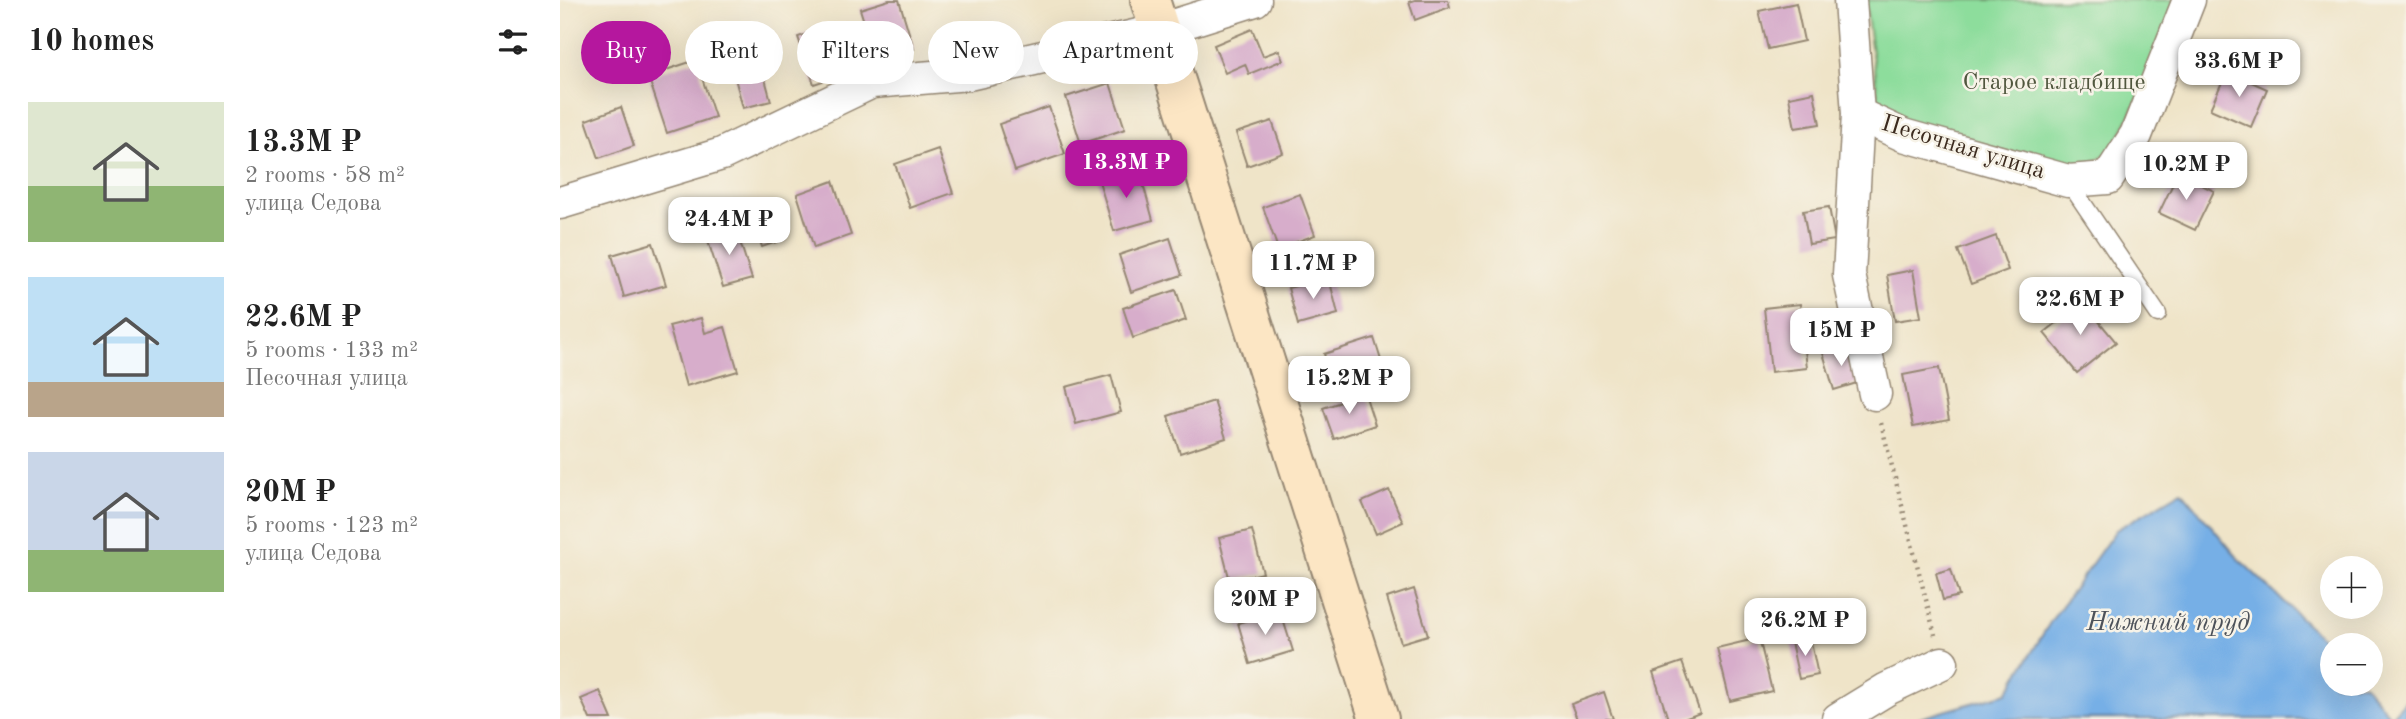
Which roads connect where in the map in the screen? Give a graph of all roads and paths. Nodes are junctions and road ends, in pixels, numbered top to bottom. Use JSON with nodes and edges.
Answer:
{"nodes":[{"id":1,"x":1255,"y":0,"type":"edge"},
{"id":2,"x":1850,"y":0,"type":"edge"},
{"id":3,"x":2189,"y":0,"type":"edge"},
{"id":4,"x":1155,"y":15,"type":"edge"},
{"id":5,"x":1858,"y":114,"type":"junction"},
{"id":6,"x":2068,"y":181,"type":"junction"},
{"id":7,"x":560,"y":203,"type":"edge"},
{"id":8,"x":2158,"y":314,"type":"dead end"},
{"id":9,"x":1875,"y":394,"type":"joint"},
{"id":10,"x":1942,"y":663,"type":"joint"},
{"id":11,"x":1379,"y":719,"type":"edge"},
{"id":12,"x":1838,"y":719,"type":"edge"}],
"edges":[{"from":1,"to":4,"type":"street"},
{"from":2,"to":5,"type":"street"},
{"from":3,"to":6,"type":"street","name":"Песочная улица"},
{"from":4,"to":7,"type":"street"},
{"from":4,"to":11,"type":"main road"},
{"from":5,"to":6,"type":"street","name":"Песочная улица"},
{"from":5,"to":9,"type":"street"},
{"from":6,"to":8,"type":"lane","name":"Песочная улица"},
{"from":9,"to":10,"type":"path"},
{"from":10,"to":12,"type":"street"}]}
